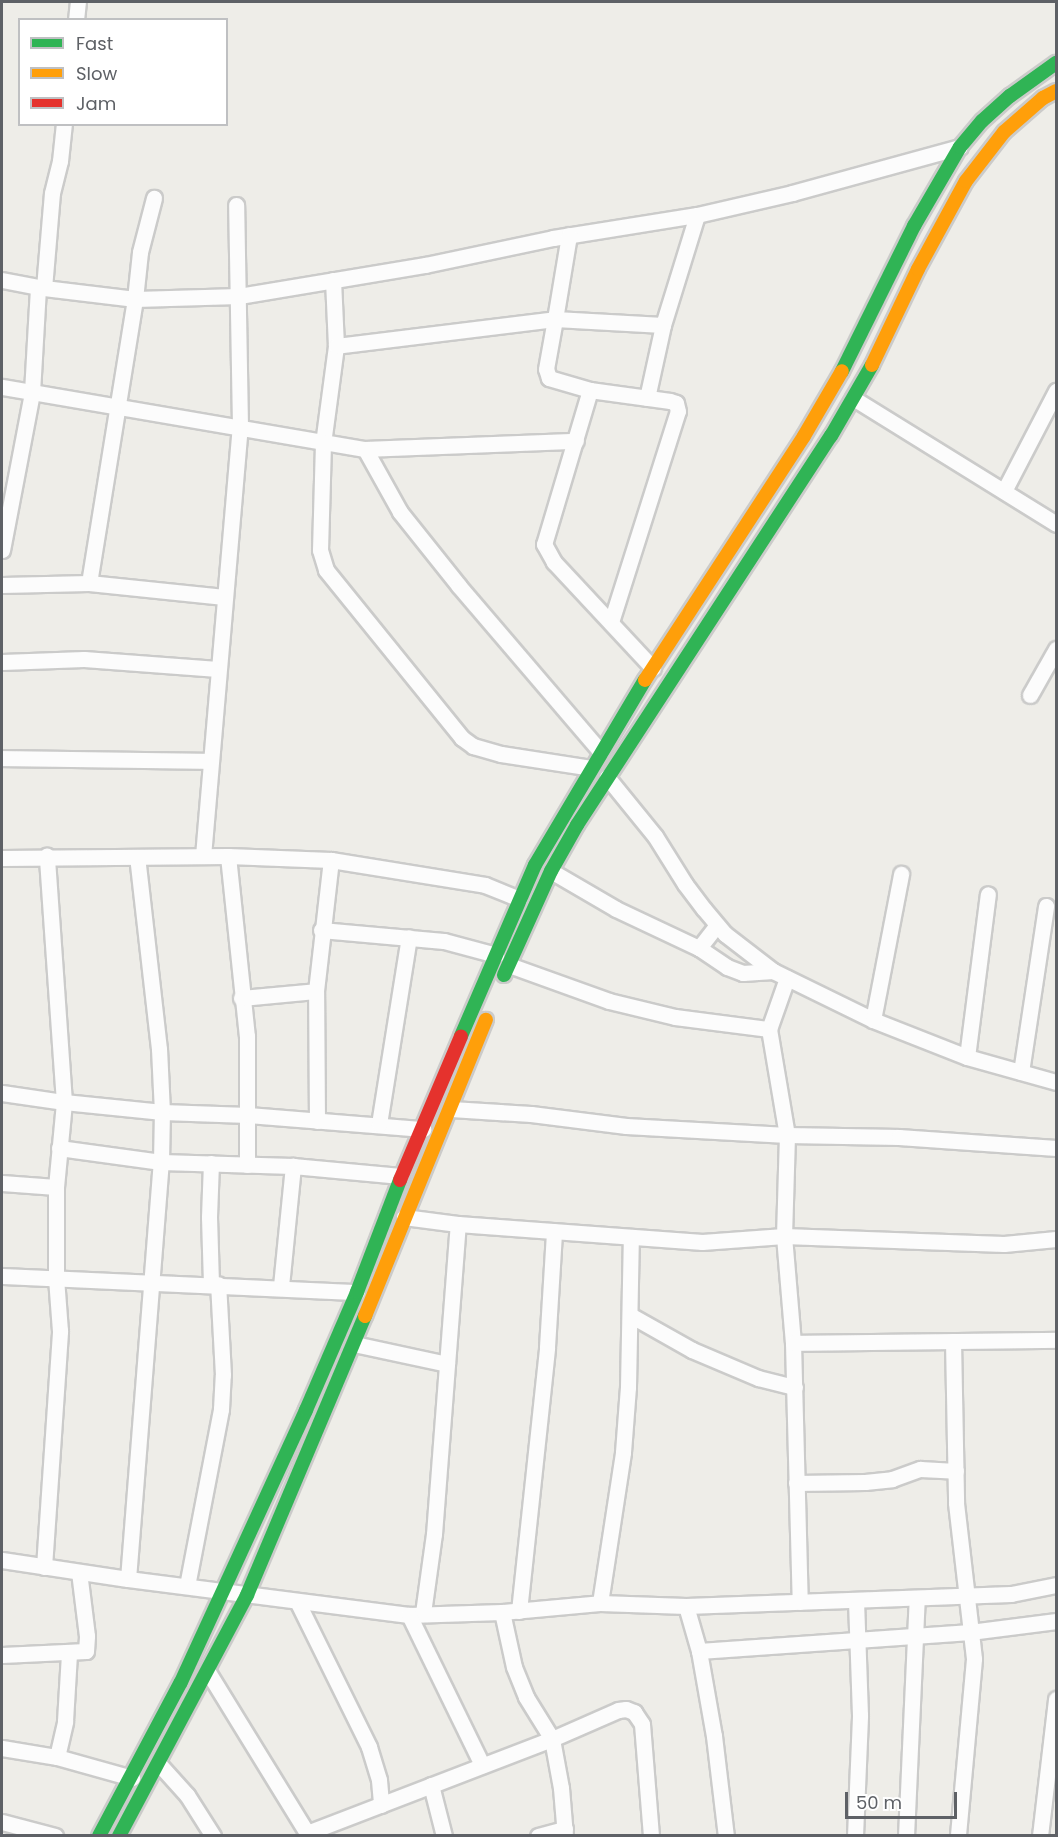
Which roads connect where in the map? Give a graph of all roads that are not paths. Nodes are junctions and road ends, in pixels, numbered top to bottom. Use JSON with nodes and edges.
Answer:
{"nodes":[{"id":1,"x":78,"y":2,"type":"edge"},
{"id":2,"x":76,"y":18,"type":"edge"},
{"id":3,"x":1056,"y":63,"type":"edge"},
{"id":4,"x":1056,"y":91,"type":"edge"},
{"id":5,"x":64,"y":126,"type":"edge"},
{"id":6,"x":960,"y":147,"type":"junction"},
{"id":7,"x":154,"y":198,"type":"dead end"},
{"id":8,"x":236,"y":205,"type":"dead end"},
{"id":9,"x":697,"y":215,"type":"junction"},
{"id":10,"x":568,"y":235,"type":"junction"},
{"id":11,"x":2,"y":280,"type":"edge"},
{"id":12,"x":333,"y":280,"type":"junction"},
{"id":13,"x":40,"y":288,"type":"junction"},
{"id":14,"x":239,"y":296,"type":"junction"},
{"id":15,"x":135,"y":299,"type":"junction"},
{"id":16,"x":555,"y":319,"type":"junction"},
{"id":17,"x":663,"y":325,"type":"junction"},
{"id":18,"x":336,"y":346,"type":"junction"},
{"id":19,"x":2,"y":387,"type":"edge"},
{"id":20,"x":590,"y":390,"type":"junction"},
{"id":21,"x":32,"y":392,"type":"junction"},
{"id":22,"x":1056,"y":392,"type":"edge"},
{"id":23,"x":647,"y":398,"type":"junction"},
{"id":24,"x":853,"y":399,"type":"junction"},
{"id":25,"x":115,"y":406,"type":"junction"},
{"id":26,"x":240,"y":426,"type":"junction"},
{"id":27,"x":576,"y":441,"type":"junction"},
{"id":28,"x":323,"y":443,"type":"junction"},
{"id":29,"x":364,"y":449,"type":"junction"},
{"id":30,"x":1004,"y":491,"type":"junction"},
{"id":31,"x":1056,"y":524,"type":"edge"},
{"id":32,"x":2,"y":550,"type":"edge"},
{"id":33,"x":89,"y":583,"type":"junction"},
{"id":34,"x":2,"y":585,"type":"edge"},
{"id":35,"x":224,"y":597,"type":"junction"},
{"id":36,"x":611,"y":622,"type":"junction"},
{"id":37,"x":1056,"y":649,"type":"edge"},
{"id":38,"x":2,"y":663,"type":"edge"},
{"id":39,"x":653,"y":668,"type":"junction"},
{"id":40,"x":218,"y":669,"type":"junction"},
{"id":41,"x":1030,"y":695,"type":"dead end"},
{"id":42,"x":601,"y":752,"type":"junction"},
{"id":43,"x":2,"y":758,"type":"edge"},
{"id":44,"x":210,"y":761,"type":"junction"},
{"id":45,"x":591,"y":768,"type":"junction"},
{"id":46,"x":607,"y":777,"type":"junction"},
{"id":47,"x":47,"y":856,"type":"junction"},
{"id":48,"x":202,"y":856,"type":"junction"},
{"id":49,"x":228,"y":856,"type":"junction"},
{"id":50,"x":137,"y":857,"type":"junction"},
{"id":51,"x":2,"y":858,"type":"edge"},
{"id":52,"x":330,"y":860,"type":"junction"},
{"id":53,"x":550,"y":871,"type":"junction"},
{"id":54,"x":901,"y":874,"type":"dead end"},
{"id":55,"x":988,"y":894,"type":"dead end"},
{"id":56,"x":519,"y":899,"type":"junction"},
{"id":57,"x":1046,"y":906,"type":"dead end"},
{"id":58,"x":717,"y":925,"type":"junction"},
{"id":59,"x":321,"y":930,"type":"junction"},
{"id":60,"x":409,"y":937,"type":"junction"},
{"id":61,"x":699,"y":948,"type":"junction"},
{"id":62,"x":503,"y":960,"type":"junction"},
{"id":63,"x":780,"y":975,"type":"junction"},
{"id":64,"x":316,"y":991,"type":"junction"},
{"id":65,"x":241,"y":998,"type":"junction"},
{"id":66,"x":873,"y":1020,"type":"junction"},
{"id":67,"x":769,"y":1029,"type":"junction"},
{"id":68,"x":967,"y":1057,"type":"junction"},
{"id":69,"x":1021,"y":1072,"type":"junction"},
{"id":70,"x":1056,"y":1082,"type":"edge"},
{"id":71,"x":2,"y":1093,"type":"edge"},
{"id":72,"x":64,"y":1102,"type":"junction"},
{"id":73,"x":451,"y":1109,"type":"junction"},
{"id":74,"x":162,"y":1112,"type":"junction"},
{"id":75,"x":248,"y":1115,"type":"junction"},
{"id":76,"x":317,"y":1121,"type":"junction"},
{"id":77,"x":380,"y":1124,"type":"junction"},
{"id":78,"x":423,"y":1129,"type":"junction"},
{"id":79,"x":787,"y":1135,"type":"junction"},
{"id":80,"x":59,"y":1148,"type":"junction"},
{"id":81,"x":1056,"y":1148,"type":"edge"},
{"id":82,"x":161,"y":1162,"type":"junction"},
{"id":83,"x":212,"y":1163,"type":"junction"},
{"id":84,"x":247,"y":1165,"type":"junction"},
{"id":85,"x":292,"y":1166,"type":"junction"},
{"id":86,"x":401,"y":1176,"type":"junction"},
{"id":87,"x":2,"y":1183,"type":"edge"},
{"id":88,"x":56,"y":1187,"type":"junction"},
{"id":89,"x":404,"y":1217,"type":"junction"},
{"id":90,"x":458,"y":1224,"type":"junction"},
{"id":91,"x":554,"y":1231,"type":"junction"},
{"id":92,"x":784,"y":1236,"type":"junction"},
{"id":93,"x":631,"y":1237,"type":"junction"},
{"id":94,"x":1056,"y":1239,"type":"edge"},
{"id":95,"x":2,"y":1276,"type":"edge"},
{"id":96,"x":56,"y":1278,"type":"junction"},
{"id":97,"x":150,"y":1282,"type":"junction"},
{"id":98,"x":215,"y":1284,"type":"junction"},
{"id":99,"x":281,"y":1286,"type":"junction"},
{"id":100,"x":357,"y":1292,"type":"junction"},
{"id":101,"x":630,"y":1315,"type":"junction"},
{"id":102,"x":1056,"y":1340,"type":"edge"},
{"id":103,"x":953,"y":1341,"type":"junction"},
{"id":104,"x":793,"y":1343,"type":"junction"},
{"id":105,"x":354,"y":1344,"type":"junction"},
{"id":106,"x":447,"y":1364,"type":"junction"},
{"id":107,"x":795,"y":1387,"type":"junction"},
{"id":108,"x":956,"y":1471,"type":"junction"},
{"id":109,"x":796,"y":1483,"type":"junction"},
{"id":110,"x":2,"y":1560,"type":"edge"},
{"id":111,"x":44,"y":1567,"type":"junction"},
{"id":112,"x":79,"y":1572,"type":"junction"},
{"id":113,"x":128,"y":1579,"type":"junction"},
{"id":114,"x":1056,"y":1585,"type":"edge"},
{"id":115,"x":187,"y":1586,"type":"junction"},
{"id":116,"x":225,"y":1591,"type":"junction"},
{"id":117,"x":247,"y":1595,"type":"junction"},
{"id":118,"x":965,"y":1596,"type":"junction"},
{"id":119,"x":917,"y":1598,"type":"junction"},
{"id":120,"x":856,"y":1600,"type":"junction"},
{"id":121,"x":297,"y":1601,"type":"junction"},
{"id":122,"x":800,"y":1602,"type":"junction"},
{"id":123,"x":600,"y":1603,"type":"junction"},
{"id":124,"x":686,"y":1606,"type":"junction"},
{"id":125,"x":519,"y":1611,"type":"junction"},
{"id":126,"x":502,"y":1612,"type":"junction"},
{"id":127,"x":416,"y":1614,"type":"junction"},
{"id":128,"x":1056,"y":1621,"type":"edge"},
{"id":129,"x":970,"y":1632,"type":"junction"},
{"id":130,"x":915,"y":1635,"type":"junction"},
{"id":131,"x":859,"y":1638,"type":"junction"},
{"id":132,"x":699,"y":1651,"type":"junction"},
{"id":133,"x":69,"y":1653,"type":"junction"},
{"id":134,"x":2,"y":1655,"type":"edge"},
{"id":135,"x":208,"y":1672,"type":"junction"},
{"id":136,"x":1056,"y":1699,"type":"edge"},
{"id":137,"x":552,"y":1739,"type":"junction"},
{"id":138,"x":2,"y":1748,"type":"edge"},
{"id":139,"x":57,"y":1757,"type":"junction"},
{"id":140,"x":159,"y":1764,"type":"junction"},
{"id":141,"x":482,"y":1765,"type":"junction"},
{"id":142,"x":132,"y":1778,"type":"junction"},
{"id":143,"x":431,"y":1785,"type":"junction"},
{"id":144,"x":381,"y":1805,"type":"junction"},
{"id":145,"x":2,"y":1822,"type":"edge"},
{"id":146,"x":322,"y":1831,"type":"edge"},
{"id":147,"x":565,"y":1832,"type":"edge"},
{"id":148,"x":55,"y":1836,"type":"edge"},
{"id":149,"x":99,"y":1836,"type":"edge"},
{"id":150,"x":119,"y":1836,"type":"edge"},
{"id":151,"x":213,"y":1836,"type":"edge"},
{"id":152,"x":444,"y":1836,"type":"edge"},
{"id":153,"x":538,"y":1836,"type":"edge"},
{"id":154,"x":651,"y":1836,"type":"edge"},
{"id":155,"x":726,"y":1836,"type":"edge"},
{"id":156,"x":855,"y":1836,"type":"edge"},
{"id":157,"x":906,"y":1836,"type":"edge"},
{"id":158,"x":958,"y":1836,"type":"edge"},
{"id":159,"x":1040,"y":1836,"type":"edge"}],
"edges":[{"from":1,"to":2,"type":"street"},
{"from":3,"to":6,"type":"main road"},
{"from":4,"to":24,"type":"main road"},
{"from":5,"to":13,"type":"street"},
{"from":6,"to":9,"type":"street"},
{"from":6,"to":39,"type":"main road"},
{"from":7,"to":15,"type":"street"},
{"from":8,"to":14,"type":"street"},
{"from":9,"to":10,"type":"street"},
{"from":9,"to":17,"type":"street"},
{"from":10,"to":12,"type":"street"},
{"from":10,"to":16,"type":"street"},
{"from":11,"to":13,"type":"street"},
{"from":12,"to":14,"type":"street"},
{"from":12,"to":18,"type":"street"},
{"from":13,"to":15,"type":"street"},
{"from":13,"to":21,"type":"street"},
{"from":14,"to":15,"type":"street"},
{"from":14,"to":26,"type":"street"},
{"from":15,"to":25,"type":"street"},
{"from":16,"to":17,"type":"street"},
{"from":16,"to":18,"type":"street"},
{"from":16,"to":20,"type":"street"},
{"from":17,"to":23,"type":"street"},
{"from":18,"to":28,"type":"street"},
{"from":19,"to":21,"type":"street"},
{"from":20,"to":23,"type":"street"},
{"from":20,"to":27,"type":"street"},
{"from":21,"to":25,"type":"street"},
{"from":21,"to":32,"type":"street"},
{"from":22,"to":30,"type":"street"},
{"from":23,"to":36,"type":"street"},
{"from":24,"to":30,"type":"street"},
{"from":24,"to":46,"type":"main road"},
{"from":25,"to":26,"type":"street"},
{"from":25,"to":33,"type":"street"},
{"from":26,"to":28,"type":"street"},
{"from":26,"to":35,"type":"street"},
{"from":27,"to":29,"type":"street"},
{"from":27,"to":36,"type":"street"},
{"from":28,"to":29,"type":"street"},
{"from":28,"to":45,"type":"street"},
{"from":29,"to":42,"type":"street"},
{"from":30,"to":31,"type":"street"},
{"from":33,"to":34,"type":"street"},
{"from":33,"to":35,"type":"street"},
{"from":35,"to":40,"type":"street"},
{"from":36,"to":39,"type":"street"},
{"from":37,"to":41,"type":"street"},
{"from":38,"to":40,"type":"street"},
{"from":39,"to":42,"type":"main road"},
{"from":40,"to":44,"type":"street"},
{"from":42,"to":45,"type":"main road"},
{"from":43,"to":44,"type":"street"},
{"from":44,"to":48,"type":"street"},
{"from":45,"to":56,"type":"main road"},
{"from":46,"to":53,"type":"main road"},
{"from":46,"to":58,"type":"street"},
{"from":47,"to":50,"type":"street"},
{"from":47,"to":51,"type":"street"},
{"from":47,"to":72,"type":"street"},
{"from":48,"to":49,"type":"street"},
{"from":48,"to":50,"type":"street"},
{"from":49,"to":52,"type":"street"},
{"from":49,"to":65,"type":"street"},
{"from":50,"to":74,"type":"street"},
{"from":52,"to":56,"type":"street"},
{"from":52,"to":59,"type":"street"},
{"from":53,"to":61,"type":"street"},
{"from":53,"to":62,"type":"main road"},
{"from":54,"to":66,"type":"street"},
{"from":55,"to":68,"type":"street"},
{"from":56,"to":62,"type":"main road"},
{"from":57,"to":69,"type":"street"},
{"from":58,"to":61,"type":"street"},
{"from":58,"to":63,"type":"street"},
{"from":59,"to":60,"type":"street"},
{"from":59,"to":64,"type":"street"},
{"from":60,"to":62,"type":"street"},
{"from":60,"to":77,"type":"street"},
{"from":61,"to":63,"type":"street"},
{"from":62,"to":67,"type":"street"},
{"from":62,"to":73,"type":"main road"},
{"from":62,"to":78,"type":"main road"},
{"from":63,"to":66,"type":"street"},
{"from":63,"to":67,"type":"street"},
{"from":64,"to":65,"type":"street"},
{"from":64,"to":76,"type":"street"},
{"from":65,"to":75,"type":"street"},
{"from":66,"to":68,"type":"street"},
{"from":67,"to":79,"type":"street"},
{"from":68,"to":69,"type":"street"},
{"from":69,"to":70,"type":"street"},
{"from":71,"to":72,"type":"street"},
{"from":72,"to":74,"type":"street"},
{"from":72,"to":80,"type":"street"},
{"from":73,"to":79,"type":"street"},
{"from":73,"to":89,"type":"main road"},
{"from":74,"to":75,"type":"street"},
{"from":74,"to":82,"type":"street"},
{"from":75,"to":76,"type":"street"},
{"from":75,"to":84,"type":"street"},
{"from":76,"to":77,"type":"street"},
{"from":77,"to":78,"type":"street"},
{"from":78,"to":86,"type":"main road"},
{"from":79,"to":81,"type":"street"},
{"from":79,"to":92,"type":"street"},
{"from":80,"to":82,"type":"street"},
{"from":80,"to":88,"type":"street"},
{"from":82,"to":83,"type":"street"},
{"from":82,"to":97,"type":"street"},
{"from":83,"to":84,"type":"street"},
{"from":83,"to":98,"type":"street"},
{"from":84,"to":85,"type":"street"},
{"from":85,"to":86,"type":"street"},
{"from":85,"to":99,"type":"street"},
{"from":86,"to":100,"type":"main road"},
{"from":87,"to":88,"type":"street"},
{"from":88,"to":96,"type":"street"},
{"from":89,"to":90,"type":"street"},
{"from":89,"to":105,"type":"main road"},
{"from":90,"to":91,"type":"street"},
{"from":90,"to":106,"type":"street"},
{"from":91,"to":93,"type":"street"},
{"from":91,"to":125,"type":"street"},
{"from":92,"to":93,"type":"street"},
{"from":92,"to":94,"type":"street"},
{"from":92,"to":104,"type":"street"},
{"from":93,"to":101,"type":"street"},
{"from":95,"to":96,"type":"street"},
{"from":96,"to":97,"type":"street"},
{"from":96,"to":111,"type":"street"},
{"from":97,"to":98,"type":"street"},
{"from":97,"to":113,"type":"street"},
{"from":98,"to":99,"type":"street"},
{"from":98,"to":115,"type":"street"},
{"from":99,"to":100,"type":"street"},
{"from":100,"to":116,"type":"main road"},
{"from":101,"to":107,"type":"street"},
{"from":101,"to":123,"type":"street"},
{"from":102,"to":103,"type":"street"},
{"from":103,"to":104,"type":"street"},
{"from":103,"to":108,"type":"street"},
{"from":104,"to":107,"type":"street"},
{"from":105,"to":106,"type":"street"},
{"from":105,"to":117,"type":"main road"},
{"from":106,"to":127,"type":"street"},
{"from":107,"to":109,"type":"street"},
{"from":108,"to":109,"type":"street"},
{"from":108,"to":118,"type":"street"},
{"from":109,"to":122,"type":"street"},
{"from":110,"to":111,"type":"street"},
{"from":111,"to":112,"type":"street"},
{"from":112,"to":113,"type":"street"},
{"from":112,"to":133,"type":"street"},
{"from":113,"to":115,"type":"street"},
{"from":114,"to":118,"type":"street"},
{"from":115,"to":116,"type":"street"},
{"from":116,"to":117,"type":"street"},
{"from":116,"to":142,"type":"main road"},
{"from":117,"to":121,"type":"street"},
{"from":117,"to":135,"type":"main road"},
{"from":118,"to":119,"type":"street"},
{"from":118,"to":129,"type":"street"},
{"from":119,"to":120,"type":"street"},
{"from":119,"to":130,"type":"street"},
{"from":120,"to":122,"type":"street"},
{"from":120,"to":131,"type":"street"},
{"from":121,"to":127,"type":"street"},
{"from":121,"to":144,"type":"street"},
{"from":122,"to":124,"type":"street"},
{"from":123,"to":124,"type":"street"},
{"from":123,"to":125,"type":"street"},
{"from":124,"to":132,"type":"street"},
{"from":125,"to":126,"type":"street"},
{"from":126,"to":127,"type":"street"},
{"from":126,"to":137,"type":"street"},
{"from":127,"to":141,"type":"street"},
{"from":128,"to":129,"type":"street"},
{"from":129,"to":130,"type":"street"},
{"from":129,"to":158,"type":"street"},
{"from":130,"to":131,"type":"street"},
{"from":130,"to":157,"type":"street"},
{"from":131,"to":132,"type":"street"},
{"from":131,"to":156,"type":"street"},
{"from":132,"to":155,"type":"street"},
{"from":133,"to":134,"type":"street"},
{"from":133,"to":139,"type":"street"},
{"from":135,"to":140,"type":"main road"},
{"from":135,"to":146,"type":"street"},
{"from":136,"to":159,"type":"street"},
{"from":137,"to":141,"type":"street"},
{"from":137,"to":147,"type":"street"},
{"from":137,"to":154,"type":"street"},
{"from":138,"to":139,"type":"street"},
{"from":139,"to":142,"type":"street"},
{"from":140,"to":150,"type":"main road"},
{"from":140,"to":151,"type":"street"},
{"from":141,"to":143,"type":"street"},
{"from":142,"to":149,"type":"main road"},
{"from":143,"to":144,"type":"street"},
{"from":143,"to":152,"type":"street"},
{"from":144,"to":146,"type":"street"},
{"from":145,"to":148,"type":"street"},
{"from":147,"to":153,"type":"street"}]}
